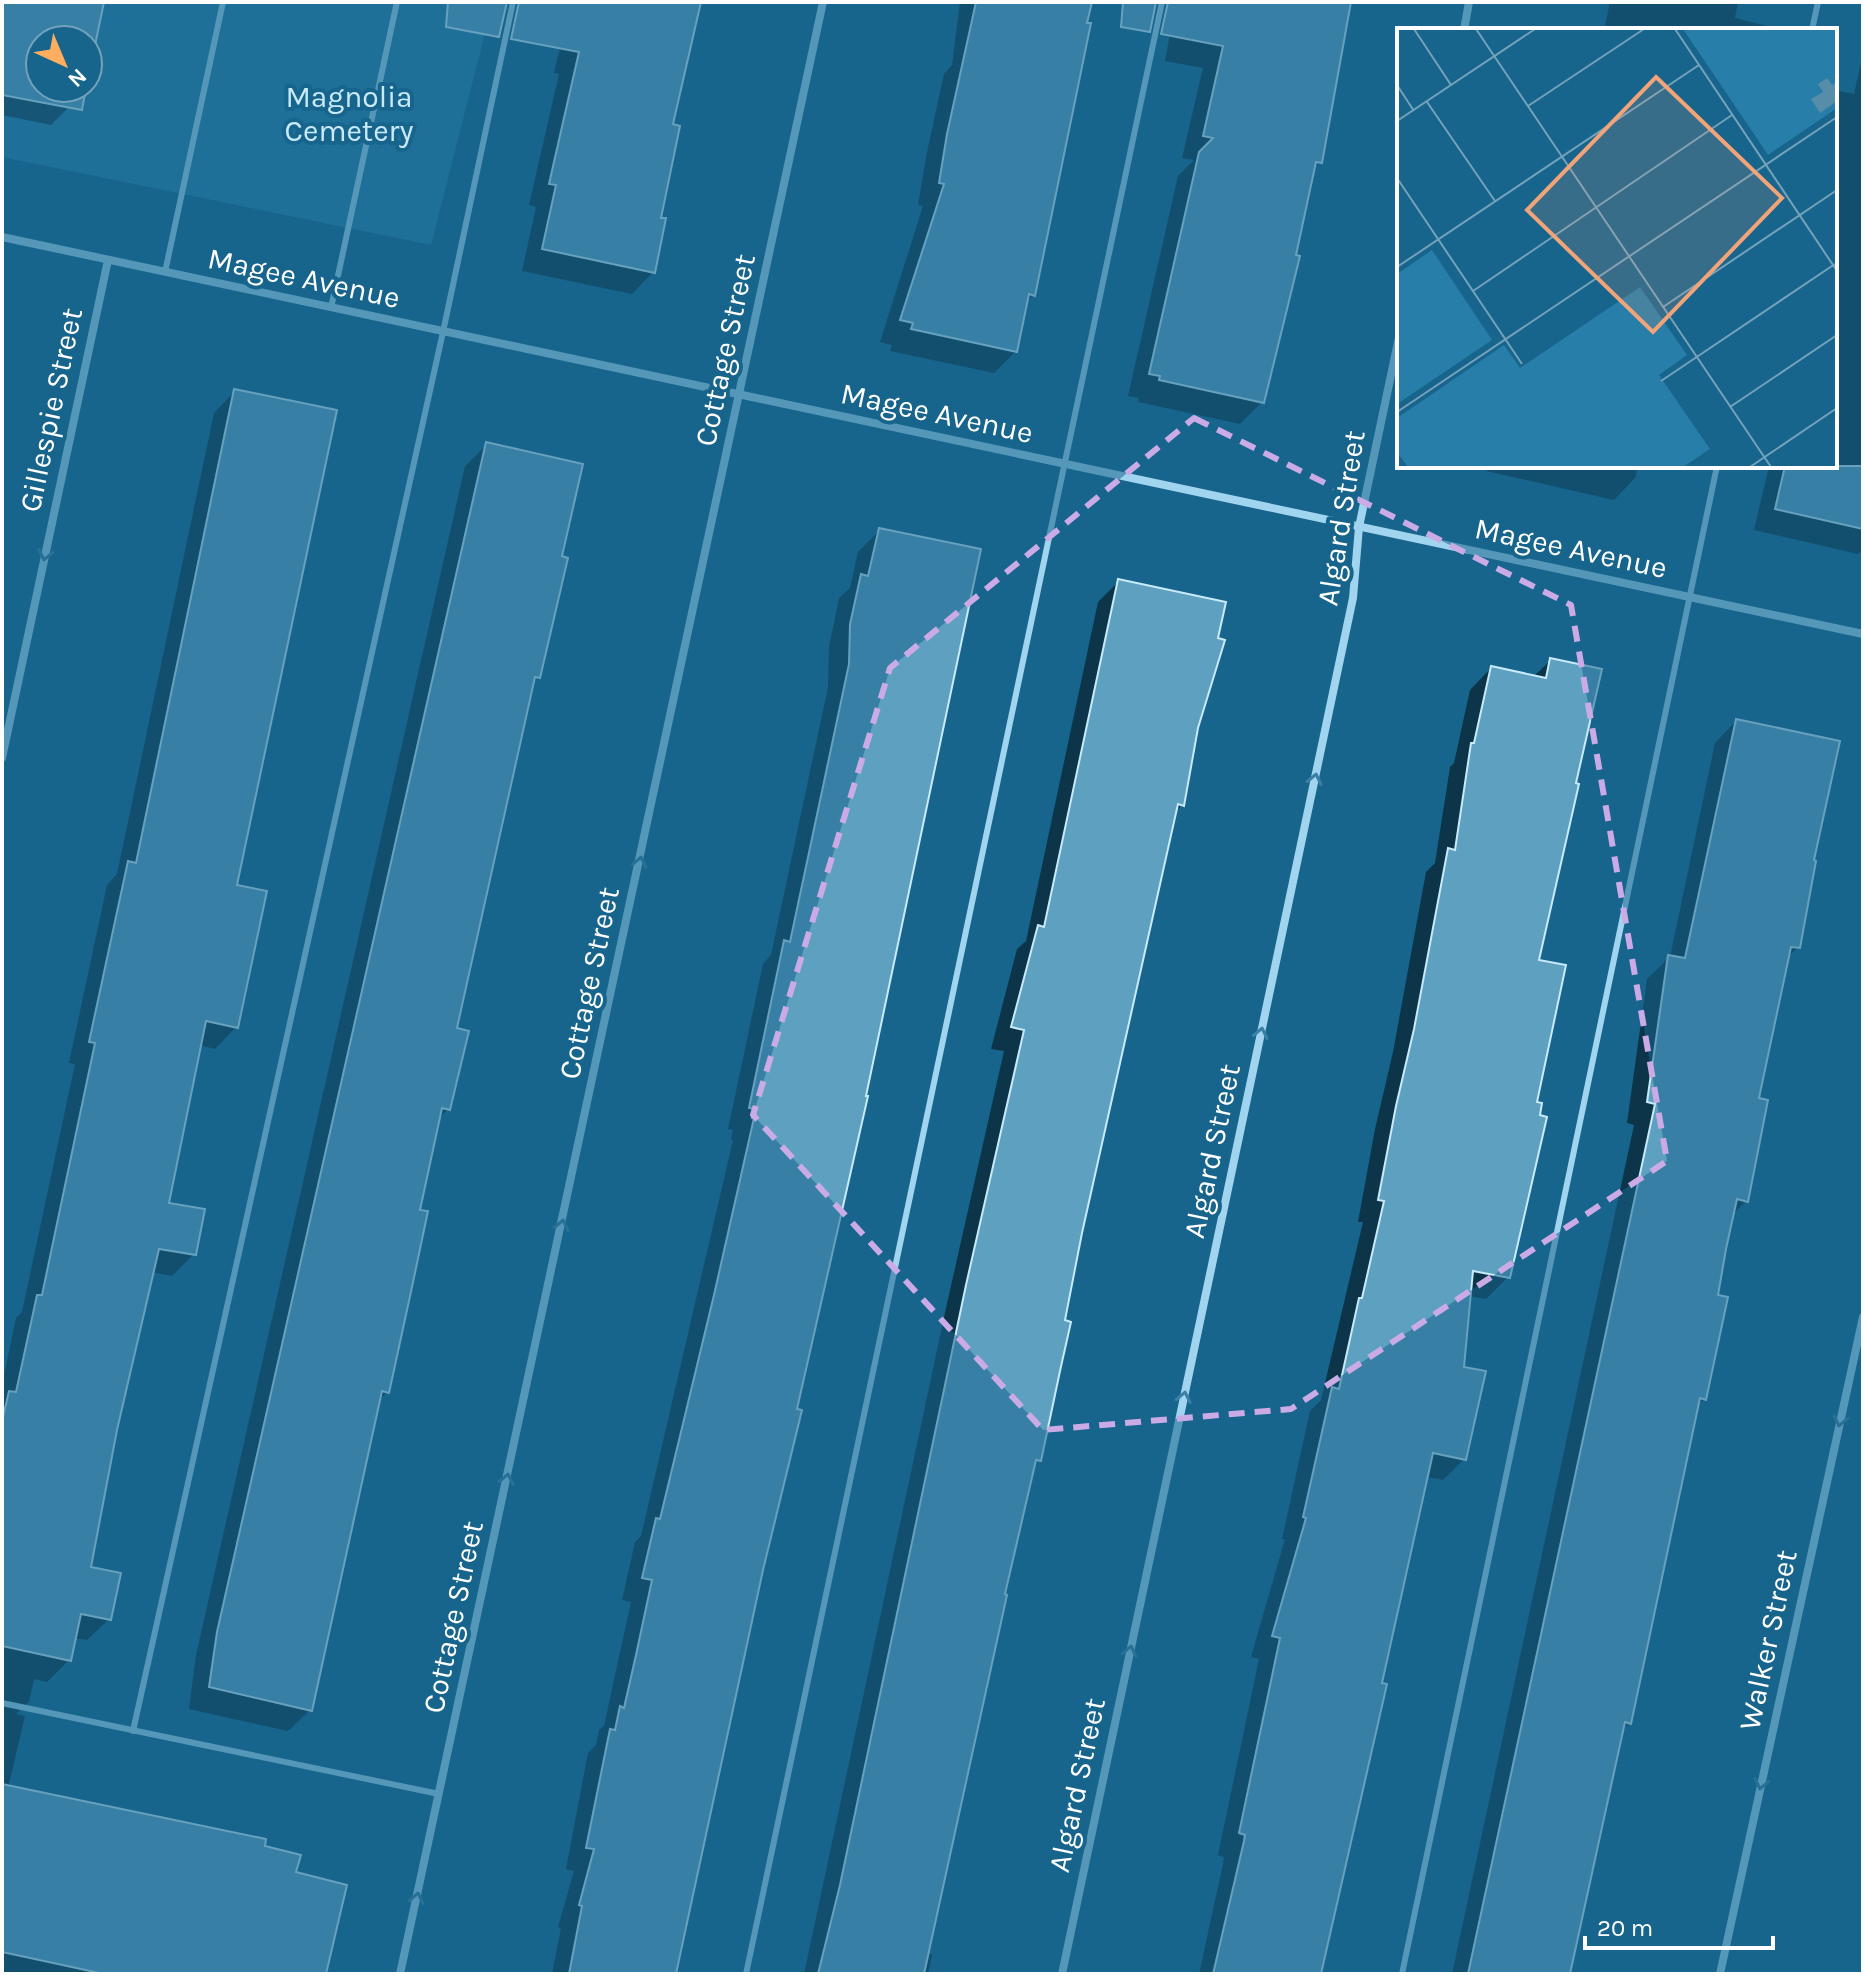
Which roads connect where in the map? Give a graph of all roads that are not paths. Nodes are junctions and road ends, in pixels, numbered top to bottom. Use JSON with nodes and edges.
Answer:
{"nodes":[{"id":1,"x":223,"y":2,"type":"edge"},
{"id":2,"x":397,"y":2,"type":"edge"},
{"id":3,"x":513,"y":2,"type":"edge"},
{"id":4,"x":823,"y":2,"type":"edge"},
{"id":5,"x":1162,"y":2,"type":"edge"},
{"id":6,"x":1469,"y":2,"type":"edge"},
{"id":7,"x":1818,"y":2,"type":"edge"},
{"id":8,"x":1464,"y":28,"type":"edge"},
{"id":9,"x":1812,"y":28,"type":"edge"},
{"id":10,"x":2,"y":237,"type":"edge"},
{"id":11,"x":108,"y":260,"type":"junction"},
{"id":12,"x":165,"y":272,"type":"junction"},
{"id":13,"x":331,"y":308,"type":"junction"},
{"id":14,"x":443,"y":332,"type":"junction"},
{"id":15,"x":1397,"y":346,"type":"edge"},
{"id":16,"x":740,"y":396,"type":"junction"},
{"id":17,"x":1064,"y":465,"type":"junction"},
{"id":18,"x":1717,"y":468,"type":"edge"},
{"id":19,"x":1359,"y":527,"type":"junction"},
{"id":20,"x":1689,"y":598,"type":"junction"},
{"id":21,"x":1863,"y":634,"type":"edge"},
{"id":22,"x":2,"y":758,"type":"edge"},
{"id":23,"x":1863,"y":1317,"type":"edge"},
{"id":24,"x":2,"y":1703,"type":"edge"},
{"id":25,"x":133,"y":1731,"type":"junction"},
{"id":26,"x":439,"y":1794,"type":"junction"},
{"id":27,"x":400,"y":1974,"type":"edge"},
{"id":28,"x":746,"y":1974,"type":"edge"},
{"id":29,"x":1062,"y":1974,"type":"edge"},
{"id":30,"x":1402,"y":1974,"type":"edge"},
{"id":31,"x":1720,"y":1974,"type":"edge"}],
"edges":[{"from":1,"to":12,"type":"lane"},
{"from":2,"to":13,"type":"lane"},
{"from":3,"to":14,"type":"lane"},
{"from":4,"to":16,"type":"street","name":"Cottage Street"},
{"from":5,"to":17,"type":"lane"},
{"from":6,"to":8,"type":"street"},
{"from":7,"to":9,"type":"lane"},
{"from":10,"to":11,"type":"street","name":"Magee Avenue"},
{"from":11,"to":12,"type":"street","name":"Magee Avenue"},
{"from":11,"to":22,"type":"street","name":"Gillespie Street","one_way":true},
{"from":12,"to":13,"type":"street","name":"Magee Avenue"},
{"from":13,"to":14,"type":"street","name":"Magee Avenue"},
{"from":14,"to":16,"type":"street","name":"Magee Avenue"},
{"from":14,"to":25,"type":"lane"},
{"from":15,"to":19,"type":"street","name":"Algard Street"},
{"from":16,"to":17,"type":"street","name":"Magee Avenue"},
{"from":26,"to":16,"type":"street","name":"Cottage Street","one_way":true},
{"from":17,"to":19,"type":"street","name":"Magee Avenue"},
{"from":17,"to":28,"type":"lane"},
{"from":18,"to":20,"type":"lane"},
{"from":19,"to":20,"type":"street","name":"Magee Avenue"},
{"from":29,"to":19,"type":"street","name":"Algard Street","one_way":true},
{"from":20,"to":21,"type":"street","name":"Magee Avenue"},
{"from":20,"to":30,"type":"lane"},
{"from":23,"to":31,"type":"street","name":"Walker Street","one_way":true},
{"from":24,"to":25,"type":"lane"},
{"from":25,"to":26,"type":"lane"},
{"from":27,"to":26,"type":"street","name":"Cottage Street","one_way":true}]}
